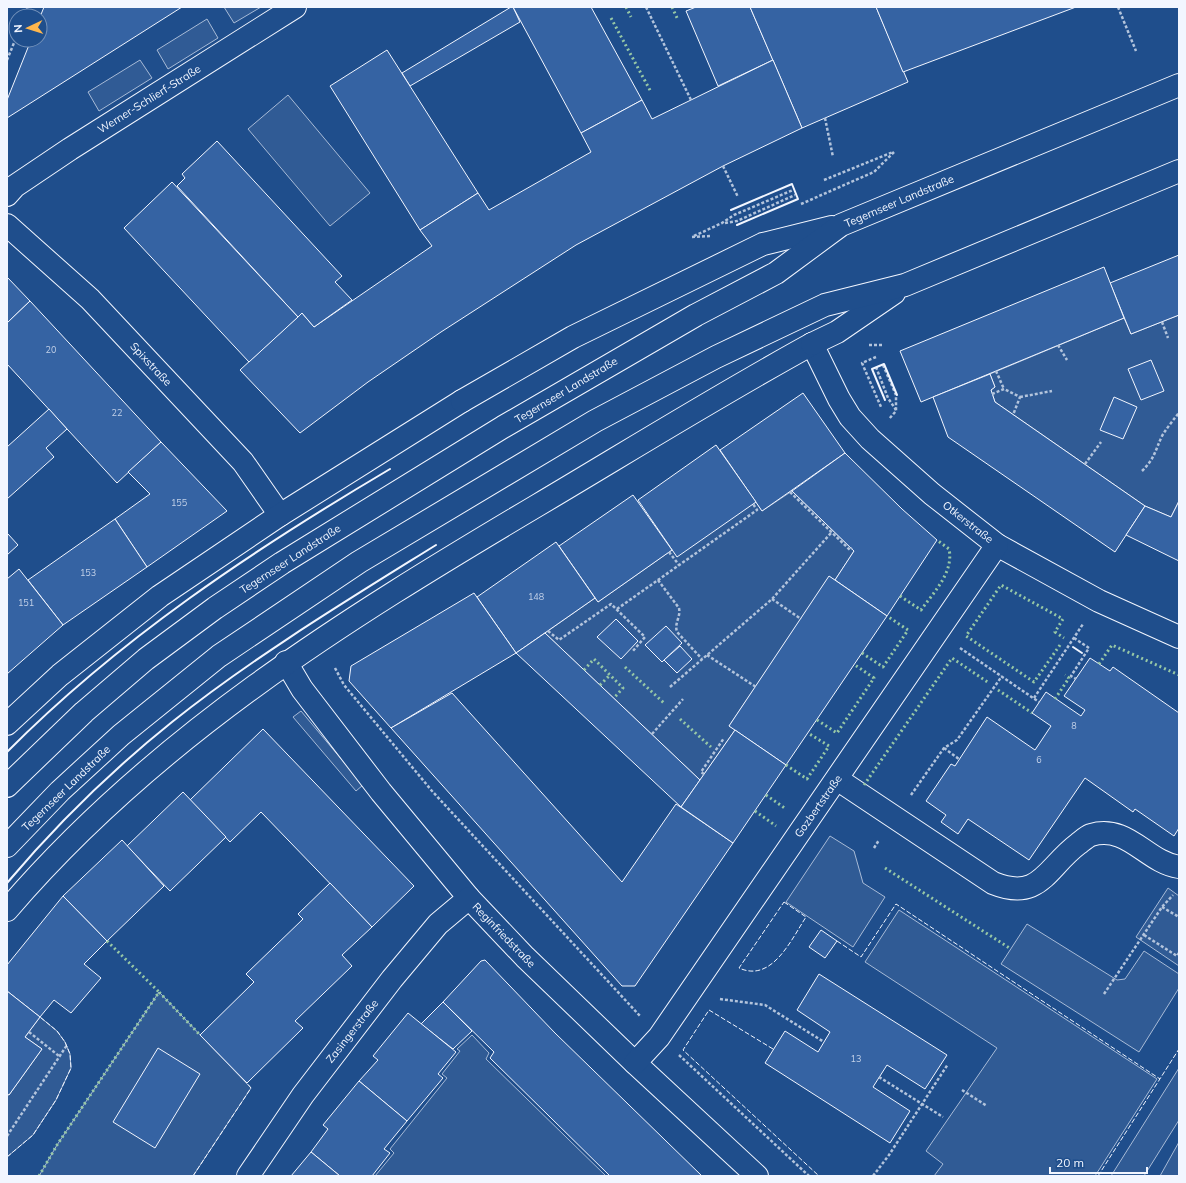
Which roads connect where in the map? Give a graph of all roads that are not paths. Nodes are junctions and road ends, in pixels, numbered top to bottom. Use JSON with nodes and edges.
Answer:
{"nodes":[{"id":1,"x":295,"y":7,"type":"edge"},
{"id":2,"x":1179,"y":85,"type":"edge"},
{"id":3,"x":1179,"y":171,"type":"edge"},
{"id":4,"x":7,"y":195,"type":"edge"},
{"id":5,"x":7,"y":225,"type":"edge"},
{"id":6,"x":841,"y":225,"type":"junction"},
{"id":7,"x":905,"y":285,"type":"junction"},
{"id":8,"x":812,"y":344,"type":"junction"},
{"id":9,"x":280,"y":515,"type":"junction"},
{"id":10,"x":997,"y":545,"type":"junction"},
{"id":11,"x":1179,"y":637,"type":"edge"},
{"id":12,"x":286,"y":662,"type":"junction"},
{"id":13,"x":7,"y":724,"type":"edge"},
{"id":14,"x":837,"y":779,"type":"junction"},
{"id":15,"x":7,"y":786,"type":"edge"},
{"id":16,"x":7,"y":846,"type":"edge"},
{"id":17,"x":1179,"y":867,"type":"edge"},
{"id":18,"x":469,"y":898,"type":"junction"},
{"id":19,"x":7,"y":910,"type":"edge"},
{"id":20,"x":635,"y":1063,"type":"junction"},
{"id":21,"x":248,"y":1176,"type":"edge"},
{"id":22,"x":757,"y":1176,"type":"edge"}],
"edges":[{"from":1,"to":4,"type":"main road","name":"Werner-Schlierf-Straße"},
{"from":2,"to":6,"type":"main road","name":"Tegernseer Landstraße"},
{"from":3,"to":7,"type":"main road","name":"Tegernseer Landstraße"},
{"from":5,"to":9,"type":"main road","name":"Spixstraße"},
{"from":6,"to":9,"type":"main road"},
{"from":6,"to":15,"type":"main road","name":"Tegernseer Landstraße"},
{"from":7,"to":8,"type":"main road"},
{"from":7,"to":16,"type":"main road","name":"Tegernseer Landstraße"},
{"from":8,"to":10,"type":"main road","name":"Otkerstraße"},
{"from":8,"to":12,"type":"main road"},
{"from":9,"to":13,"type":"main road"},
{"from":10,"to":11,"type":"main road","name":"Otkerstraße"},
{"from":10,"to":14,"type":"main road","name":"Gozbertstraße"},
{"from":12,"to":18,"type":"main road","name":"Reginfriedstraße"},
{"from":12,"to":19,"type":"main road"},
{"from":14,"to":17,"type":"main road"},
{"from":14,"to":20,"type":"main road","name":"Gozbertstraße"},
{"from":18,"to":20,"type":"main road","name":"Reginfriedstraße"},
{"from":18,"to":21,"type":"main road","name":"Zasingerstraße"},
{"from":20,"to":22,"type":"main road","name":"Reginfriedstraße"}]}
